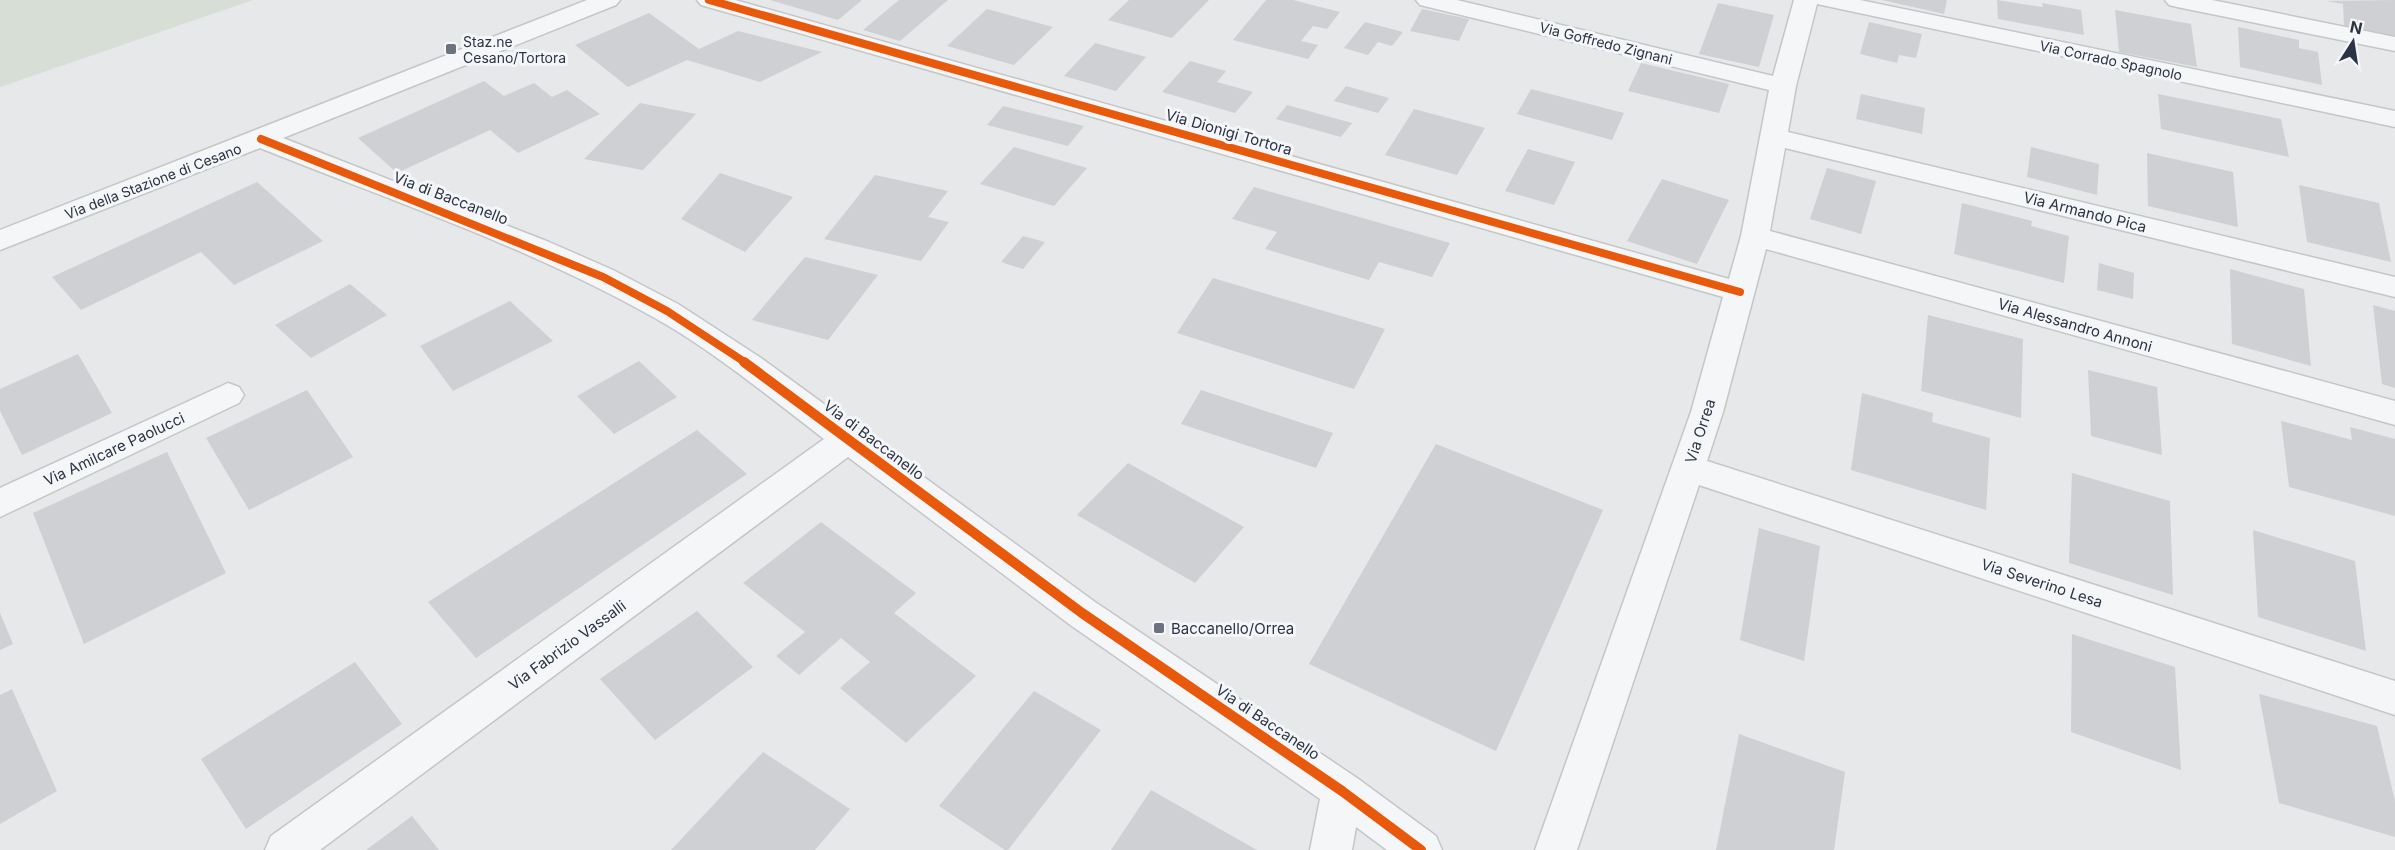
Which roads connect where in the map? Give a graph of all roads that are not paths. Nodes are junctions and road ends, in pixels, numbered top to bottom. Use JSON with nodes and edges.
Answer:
{"nodes":[{"id":1,"x":608,"y":0,"type":"edge"},
{"id":2,"x":709,"y":0,"type":"edge"},
{"id":3,"x":1428,"y":0,"type":"edge"},
{"id":4,"x":1806,"y":0,"type":"edge"},
{"id":5,"x":1826,"y":0,"type":"edge"},
{"id":6,"x":2177,"y":0,"type":"edge"},
{"id":7,"x":2395,"y":44,"type":"edge"},
{"id":8,"x":1784,"y":86,"type":"junction"},
{"id":9,"x":2395,"y":119,"type":"edge"},
{"id":10,"x":1774,"y":137,"type":"junction"},
{"id":11,"x":261,"y":139,"type":"junction"},
{"id":12,"x":1755,"y":236,"type":"junction"},
{"id":13,"x":0,"y":241,"type":"edge"},
{"id":14,"x":2395,"y":287,"type":"edge"},
{"id":15,"x":1740,"y":292,"type":"junction"},
{"id":16,"x":228,"y":395,"type":"dead end"},
{"id":17,"x":2395,"y":413,"type":"edge"},
{"id":18,"x":848,"y":439,"type":"junction"},
{"id":19,"x":1688,"y":468,"type":"junction"},
{"id":20,"x":0,"y":503,"type":"edge"},
{"id":21,"x":2395,"y":698,"type":"edge"},
{"id":22,"x":1342,"y":791,"type":"junction"},
{"id":23,"x":286,"y":850,"type":"edge"},
{"id":24,"x":1331,"y":850,"type":"edge"},
{"id":25,"x":1420,"y":850,"type":"edge"},
{"id":26,"x":1556,"y":850,"type":"edge"}],
"edges":[{"from":1,"to":11,"type":"street","name":"Via della Stazione di Cesano"},
{"from":2,"to":15,"type":"street","name":"Via Dionigi Tortora"},
{"from":3,"to":8,"type":"street","name":"Via Goffredo Zignani"},
{"from":4,"to":8,"type":"street","name":"Via Orrea"},
{"from":5,"to":9,"type":"street","name":"Via Corrado Spagnolo"},
{"from":6,"to":7,"type":"street"},
{"from":8,"to":10,"type":"street","name":"Via Orrea"},
{"from":10,"to":12,"type":"street","name":"Via Orrea"},
{"from":10,"to":14,"type":"street","name":"Via Armando Pica"},
{"from":11,"to":13,"type":"street","name":"Via della Stazione di Cesano"},
{"from":11,"to":18,"type":"street","name":"Via di Baccanello"},
{"from":12,"to":15,"type":"street","name":"Via Orrea"},
{"from":12,"to":17,"type":"street","name":"Via Alessandro Annoni"},
{"from":15,"to":19,"type":"street","name":"Via Orrea"},
{"from":16,"to":20,"type":"street","name":"Via Amilcare Paolucci"},
{"from":18,"to":22,"type":"street","name":"Via di Baccanello"},
{"from":18,"to":23,"type":"street","name":"Via Fabrizio Vassalli"},
{"from":19,"to":21,"type":"street","name":"Via Severino Lesa"},
{"from":19,"to":26,"type":"street","name":"Via Orrea"},
{"from":22,"to":24,"type":"street"},
{"from":22,"to":25,"type":"street","name":"Via di Baccanello"}]}
